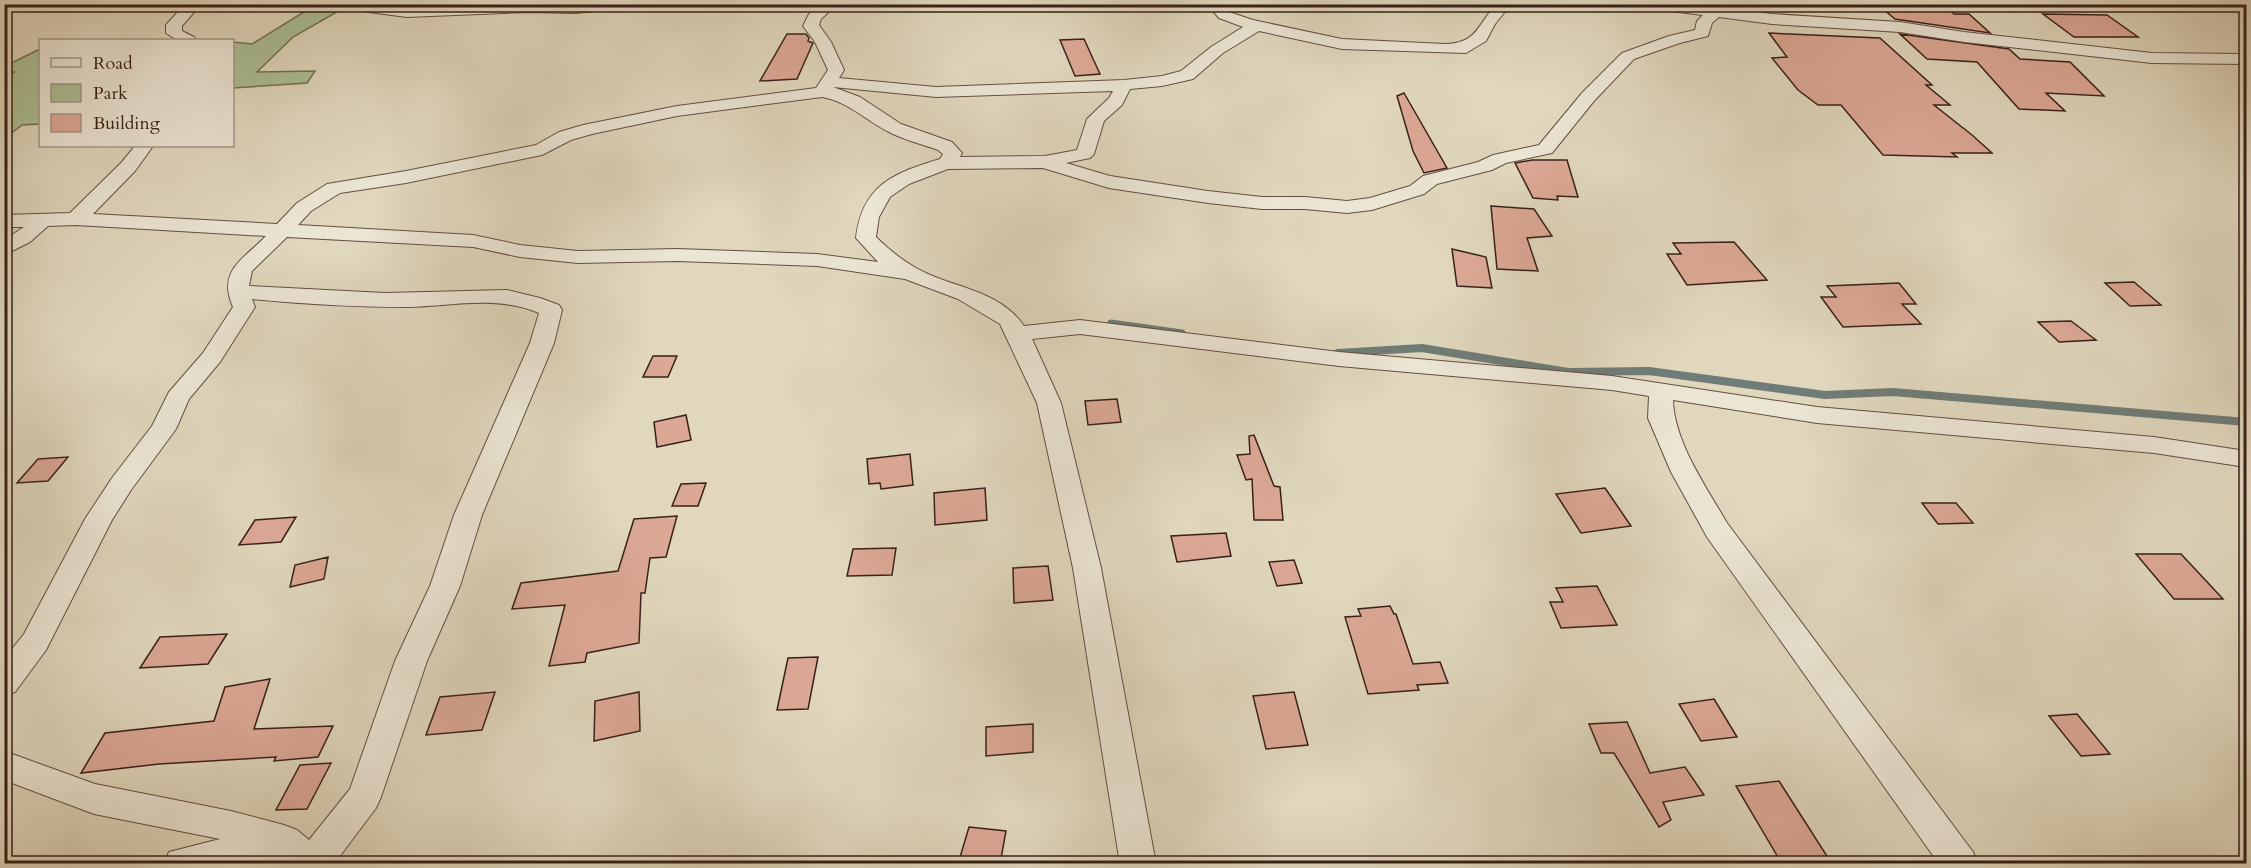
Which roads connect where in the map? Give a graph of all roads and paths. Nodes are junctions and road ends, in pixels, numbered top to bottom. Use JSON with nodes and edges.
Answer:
{"nodes":[{"id":1,"x":194,"y":4,"type":"edge"},
{"id":2,"x":346,"y":4,"type":"edge"},
{"id":3,"x":612,"y":4,"type":"edge"},
{"id":4,"x":830,"y":4,"type":"edge"},
{"id":5,"x":1214,"y":4,"type":"edge"},
{"id":6,"x":1504,"y":4,"type":"edge"},
{"id":7,"x":1655,"y":4,"type":"edge"},
{"id":8,"x":576,"y":6,"type":"edge"},
{"id":9,"x":1714,"y":13,"type":"junction"},
{"id":10,"x":1256,"y":26,"type":"junction"},
{"id":11,"x":186,"y":39,"type":"edge"},
{"id":12,"x":2247,"y":59,"type":"edge"},
{"id":13,"x":1124,"y":85,"type":"junction"},
{"id":14,"x":826,"y":87,"type":"junction"},
{"id":15,"x":143,"y":147,"type":"edge"},
{"id":16,"x":1045,"y":162,"type":"junction"},
{"id":17,"x":947,"y":163,"type":"junction"},
{"id":18,"x":76,"y":219,"type":"junction"},
{"id":19,"x":43,"y":220,"type":"junction"},
{"id":20,"x":4,"y":221,"type":"edge"},
{"id":21,"x":283,"y":230,"type":"junction"},
{"id":22,"x":4,"y":249,"type":"edge"},
{"id":23,"x":909,"y":273,"type":"junction"},
{"id":24,"x":237,"y":291,"type":"junction"},
{"id":25,"x":1018,"y":334,"type":"junction"},
{"id":26,"x":1661,"y":391,"type":"junction"},
{"id":27,"x":2247,"y":459,"type":"edge"},
{"id":28,"x":4,"y":683,"type":"edge"},
{"id":29,"x":4,"y":765,"type":"edge"},
{"id":30,"x":284,"y":841,"type":"junction"},
{"id":31,"x":182,"y":864,"type":"edge"},
{"id":32,"x":312,"y":864,"type":"edge"},
{"id":33,"x":1138,"y":864,"type":"edge"},
{"id":34,"x":1960,"y":864,"type":"edge"}],
"edges":[{"from":1,"to":11,"type":"street"},
{"from":2,"to":8,"type":"street"},
{"from":3,"to":8,"type":"street"},
{"from":4,"to":14,"type":"street"},
{"from":5,"to":10,"type":"street"},
{"from":6,"to":10,"type":"street"},
{"from":7,"to":9,"type":"street"},
{"from":9,"to":12,"type":"street"},
{"from":9,"to":16,"type":"street"},
{"from":10,"to":13,"type":"street"},
{"from":13,"to":14,"type":"street"},
{"from":13,"to":16,"type":"street"},
{"from":14,"to":17,"type":"street"},
{"from":14,"to":21,"type":"street"},
{"from":15,"to":18,"type":"street"},
{"from":16,"to":17,"type":"street"},
{"from":17,"to":23,"type":"street"},
{"from":18,"to":19,"type":"street"},
{"from":18,"to":21,"type":"street"},
{"from":19,"to":20,"type":"street"},
{"from":19,"to":22,"type":"street"},
{"from":21,"to":23,"type":"street"},
{"from":21,"to":24,"type":"street"},
{"from":23,"to":25,"type":"street"},
{"from":24,"to":28,"type":"street"},
{"from":24,"to":32,"type":"street"},
{"from":25,"to":26,"type":"street"},
{"from":25,"to":33,"type":"street"},
{"from":26,"to":27,"type":"street"},
{"from":26,"to":34,"type":"street"},
{"from":29,"to":30,"type":"street"},
{"from":30,"to":31,"type":"street"},
{"from":30,"to":32,"type":"street"}]}
